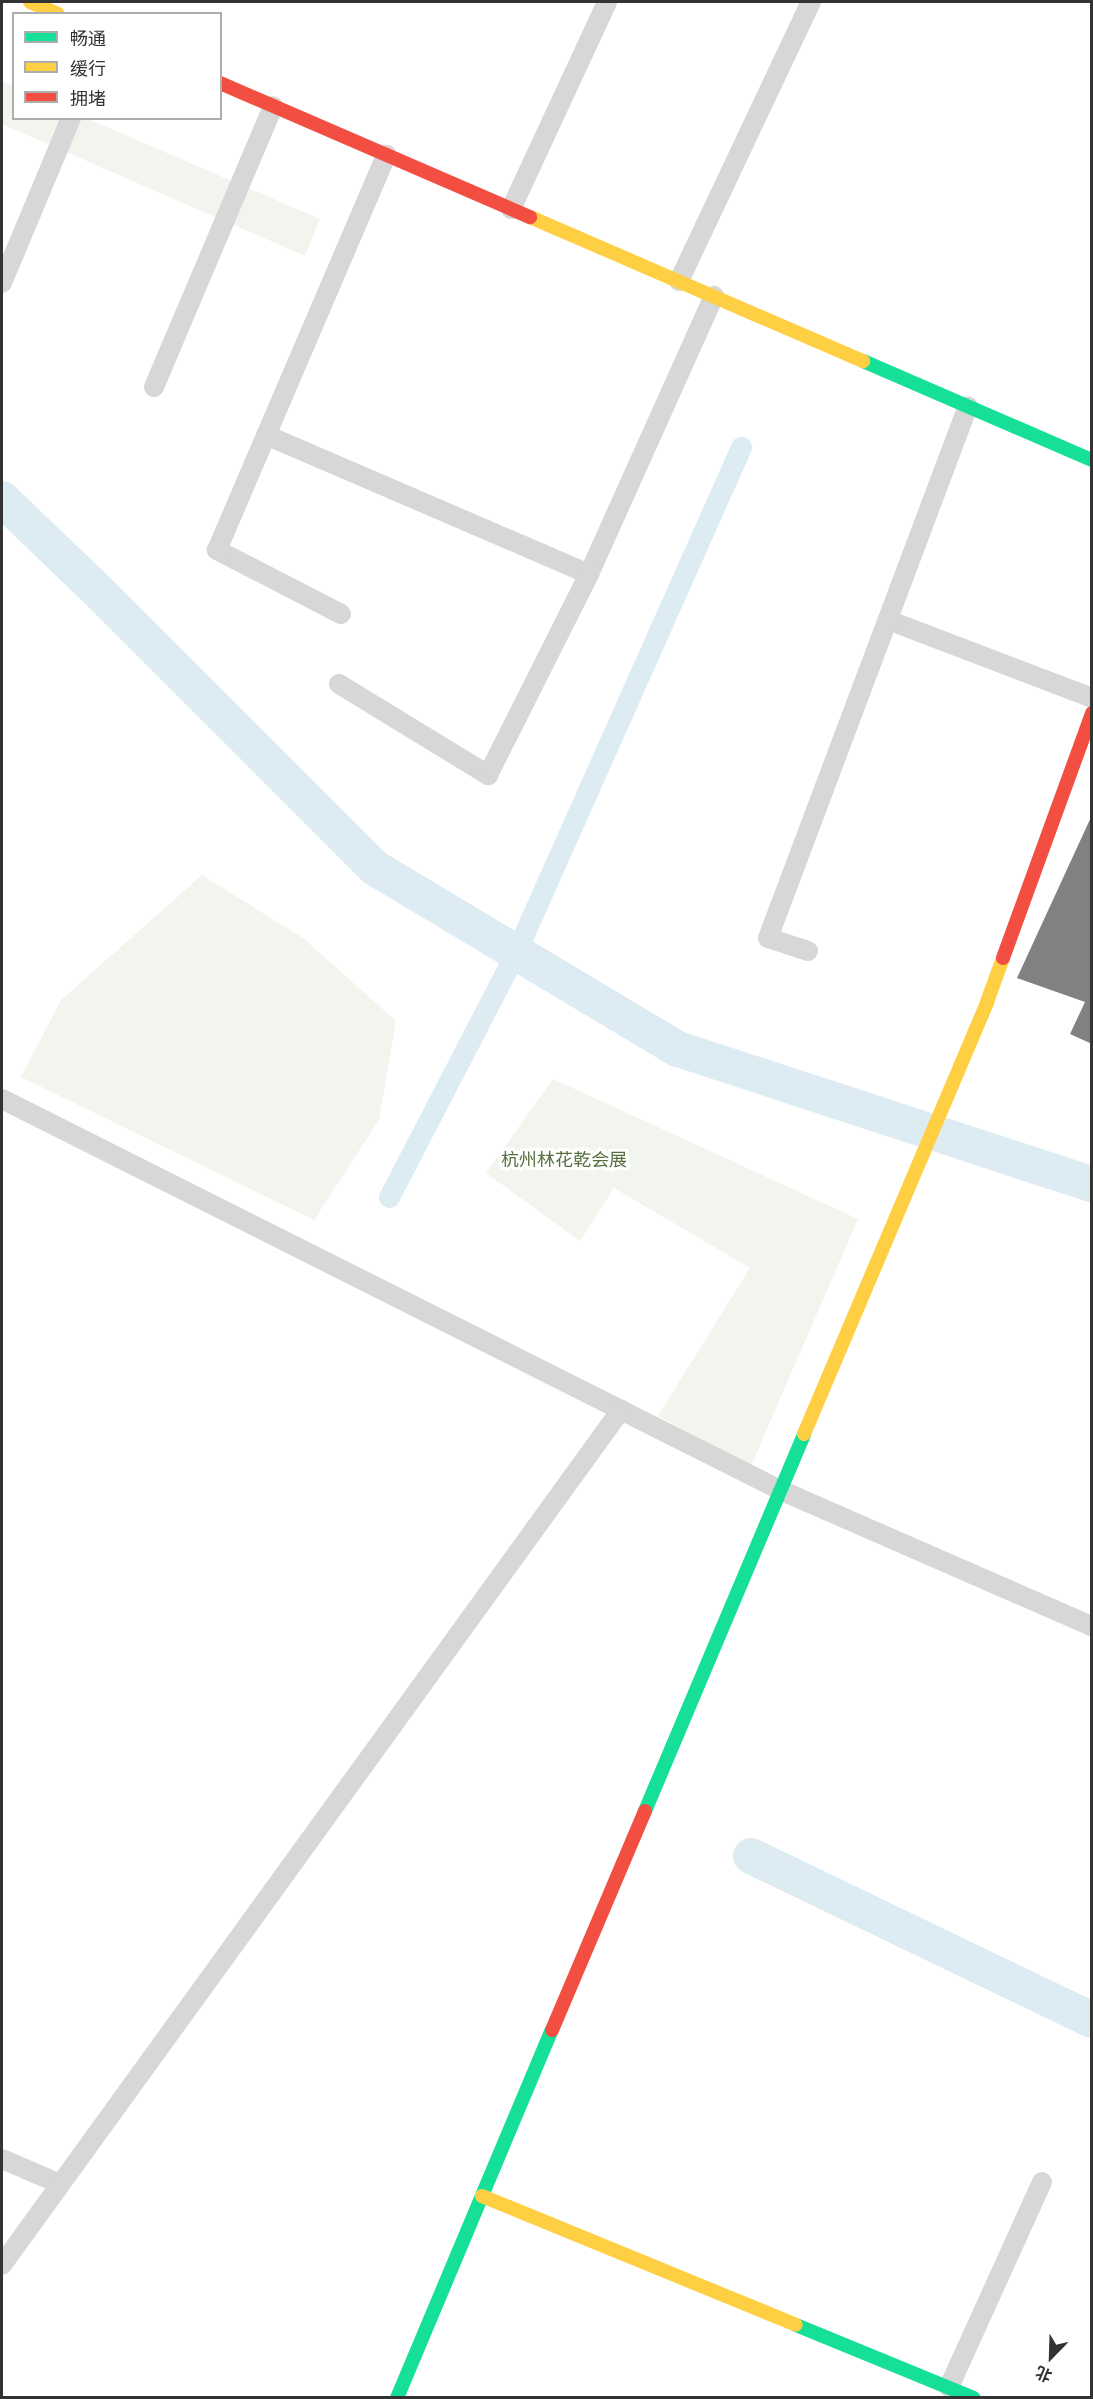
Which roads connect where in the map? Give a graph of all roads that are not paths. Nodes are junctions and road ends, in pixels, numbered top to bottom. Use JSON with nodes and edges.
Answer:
{"nodes":[{"id":1,"x":30,"y":2,"type":"edge"},
{"id":2,"x":607,"y":2,"type":"edge"},
{"id":3,"x":811,"y":2,"type":"edge"},
{"id":4,"x":53,"y":12,"type":"edge"},
{"id":5,"x":222,"y":84,"type":"edge"},
{"id":6,"x":273,"y":106,"type":"junction"},
{"id":7,"x":70,"y":120,"type":"edge"},
{"id":8,"x":386,"y":155,"type":"junction"},
{"id":9,"x":511,"y":209,"type":"junction"},
{"id":10,"x":679,"y":280,"type":"junction"},
{"id":11,"x":2,"y":283,"type":"edge"},
{"id":12,"x":714,"y":296,"type":"junction"},
{"id":13,"x":154,"y":387,"type":"dead end"},
{"id":14,"x":968,"y":406,"type":"junction"},
{"id":15,"x":266,"y":435,"type":"junction"},
{"id":16,"x":1092,"y":460,"type":"edge"},
{"id":17,"x":589,"y":574,"type":"junction"},
{"id":18,"x":341,"y":614,"type":"dead end"},
{"id":19,"x":888,"y":620,"type":"junction"},
{"id":20,"x":339,"y":684,"type":"dead end"},
{"id":21,"x":1092,"y":698,"type":"edge"},
{"id":22,"x":1092,"y":713,"type":"edge"},
{"id":23,"x":808,"y":951,"type":"dead end"},
{"id":24,"x":2,"y":1099,"type":"edge"},
{"id":25,"x":621,"y":1410,"type":"junction"},
{"id":26,"x":780,"y":1490,"type":"junction"},
{"id":27,"x":1092,"y":1626,"type":"edge"},
{"id":28,"x":2,"y":2159,"type":"edge"},
{"id":29,"x":1042,"y":2182,"type":"dead end"},
{"id":30,"x":60,"y":2184,"type":"junction"},
{"id":31,"x":482,"y":2196,"type":"junction"},
{"id":32,"x":2,"y":2265,"type":"edge"},
{"id":33,"x":950,"y":2387,"type":"junction"},
{"id":34,"x":397,"y":2397,"type":"edge"},
{"id":35,"x":974,"y":2397,"type":"edge"}],
"edges":[{"from":1,"to":4,"type":"street"},
{"from":2,"to":9,"type":"street"},
{"from":3,"to":10,"type":"street"},
{"from":5,"to":6,"type":"street"},
{"from":6,"to":8,"type":"street"},
{"from":6,"to":13,"type":"street"},
{"from":7,"to":11,"type":"street"},
{"from":8,"to":9,"type":"street"},
{"from":8,"to":15,"type":"street"},
{"from":9,"to":10,"type":"street"},
{"from":10,"to":12,"type":"street"},
{"from":12,"to":14,"type":"street"},
{"from":12,"to":17,"type":"street"},
{"from":14,"to":16,"type":"street"},
{"from":14,"to":19,"type":"street"},
{"from":15,"to":17,"type":"street"},
{"from":15,"to":18,"type":"street"},
{"from":17,"to":20,"type":"street"},
{"from":19,"to":21,"type":"street"},
{"from":19,"to":23,"type":"street"},
{"from":22,"to":26,"type":"street"},
{"from":24,"to":25,"type":"street"},
{"from":25,"to":26,"type":"street"},
{"from":25,"to":30,"type":"street"},
{"from":26,"to":27,"type":"street"},
{"from":26,"to":31,"type":"street"},
{"from":28,"to":30,"type":"street"},
{"from":29,"to":33,"type":"street"},
{"from":30,"to":32,"type":"street"},
{"from":31,"to":33,"type":"street"},
{"from":31,"to":34,"type":"street"},
{"from":33,"to":35,"type":"street"}]}
